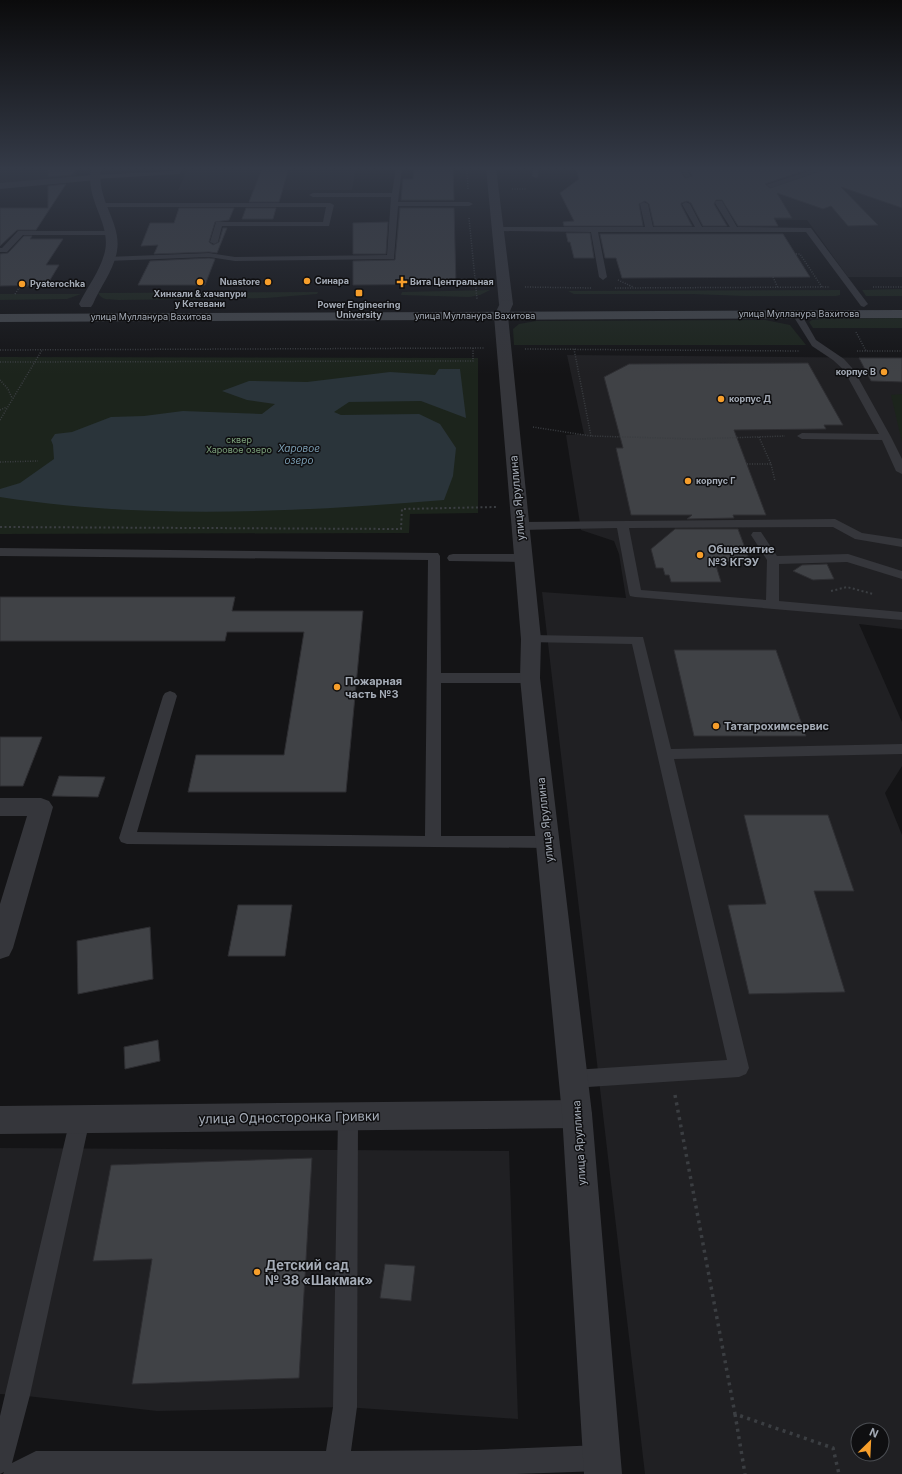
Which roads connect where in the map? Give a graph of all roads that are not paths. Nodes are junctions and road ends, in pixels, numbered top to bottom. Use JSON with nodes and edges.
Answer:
{"nodes":[{"id":1,"x":17,"y":237,"type":"edge"},
{"id":2,"x":110,"y":237,"type":"edge"},
{"id":3,"x":215,"y":237,"type":"edge"},
{"id":4,"x":392,"y":237,"type":"edge"},
{"id":5,"x":498,"y":237,"type":"edge"},
{"id":6,"x":595,"y":237,"type":"edge"},
{"id":7,"x":813,"y":237,"type":"edge"},
{"id":8,"x":214,"y":242,"type":"dead end"},
{"id":9,"x":0,"y":250,"type":"edge"},
{"id":10,"x":107,"y":260,"type":"junction"},
{"id":11,"x":603,"y":276,"type":"dead end"},
{"id":12,"x":902,"y":303,"type":"edge"},
{"id":13,"x":72,"y":304,"type":"dead end"},
{"id":14,"x":86,"y":304,"type":"junction"},
{"id":15,"x":102,"y":304,"type":"dead end"},
{"id":16,"x":197,"y":304,"type":"dead end"},
{"id":17,"x":864,"y":304,"type":"junction"},
{"id":18,"x":503,"y":310,"type":"junction"},
{"id":19,"x":797,"y":314,"type":"junction"},
{"id":20,"x":902,"y":314,"type":"edge"},
{"id":21,"x":0,"y":318,"type":"edge"},
{"id":22,"x":802,"y":436,"type":"road end"},
{"id":23,"x":886,"y":437,"type":"junction"},
{"id":24,"x":902,"y":472,"type":"edge"},
{"id":25,"x":519,"y":516,"type":"junction"},
{"id":26,"x":622,"y":524,"type":"junction"},
{"id":27,"x":757,"y":535,"type":"dead end"},
{"id":28,"x":902,"y":543,"type":"edge"},
{"id":29,"x":0,"y":552,"type":"edge"},
{"id":30,"x":453,"y":558,"type":"dead end"},
{"id":31,"x":523,"y":558,"type":"junction"},
{"id":32,"x":773,"y":560,"type":"junction"},
{"id":33,"x":902,"y":575,"type":"edge"},
{"id":34,"x":772,"y":604,"type":"junction"},
{"id":35,"x":902,"y":616,"type":"edge"},
{"id":36,"x":531,"y":639,"type":"junction"},
{"id":37,"x":433,"y":678,"type":"junction"},
{"id":38,"x":530,"y":678,"type":"junction"},
{"id":39,"x":170,"y":696,"type":"dead end"},
{"id":40,"x":902,"y":749,"type":"edge"},
{"id":41,"x":665,"y":754,"type":"junction"},
{"id":42,"x":0,"y":807,"type":"edge"},
{"id":43,"x":433,"y":842,"type":"junction"},
{"id":44,"x":548,"y":842,"type":"junction"},
{"id":45,"x":0,"y":948,"type":"edge"},
{"id":46,"x":573,"y":1079,"type":"junction"},
{"id":47,"x":577,"y":1114,"type":"junction"},
{"id":48,"x":348,"y":1117,"type":"junction"},
{"id":49,"x":80,"y":1119,"type":"junction"},
{"id":50,"x":0,"y":1120,"type":"edge"},
{"id":51,"x":0,"y":1461,"type":"edge"},
{"id":52,"x":337,"y":1463,"type":"junction"},
{"id":53,"x":602,"y":1466,"type":"edge"},
{"id":54,"x":476,"y":1468,"type":"edge"},
{"id":55,"x":16,"y":1474,"type":"edge"}],
"edges":[{"from":1,"to":9,"type":"lane"},
{"from":2,"to":10,"type":"street"},
{"from":3,"to":8,"type":"lane"},
{"from":4,"to":10,"type":"lane"},
{"from":5,"to":18,"type":"street","name":"улица Яруллина"},
{"from":6,"to":11,"type":"lane"},
{"from":7,"to":17,"type":"lane"},
{"from":10,"to":14,"type":"street"},
{"from":12,"to":17,"type":"main road","name":"улица Мулланура Вахитова"},
{"from":13,"to":14,"type":"main road","name":"улица Мулланура Вахитова"},
{"from":14,"to":15,"type":"main road","name":"улица Мулланура Вахитова"},
{"from":16,"to":18,"type":"main road","name":"улица Мулланура Вахитова"},
{"from":17,"to":18,"type":"main road","name":"улица Мулланура Вахитова"},
{"from":18,"to":19,"type":"main road","name":"улица Мулланура Вахитова"},
{"from":18,"to":21,"type":"main road","name":"улица Мулланура Вахитова"},
{"from":18,"to":25,"type":"street","name":"улица Яруллина"},
{"from":19,"to":20,"type":"main road","name":"улица Мулланура Вахитова"},
{"from":19,"to":23,"type":"lane"},
{"from":22,"to":23,"type":"lane"},
{"from":23,"to":24,"type":"lane"},
{"from":25,"to":26,"type":"lane"},
{"from":25,"to":31,"type":"street","name":"улица Яруллина"},
{"from":26,"to":28,"type":"lane"},
{"from":26,"to":34,"type":"lane"},
{"from":27,"to":32,"type":"lane"},
{"from":29,"to":37,"type":"lane"},
{"from":30,"to":31,"type":"lane"},
{"from":31,"to":36,"type":"street","name":"улица Яруллина"},
{"from":32,"to":33,"type":"lane"},
{"from":32,"to":34,"type":"lane"},
{"from":34,"to":35,"type":"lane"},
{"from":36,"to":38,"type":"street","name":"улица Яруллина"},
{"from":36,"to":41,"type":"lane"},
{"from":37,"to":38,"type":"lane"},
{"from":37,"to":43,"type":"lane"},
{"from":38,"to":44,"type":"street","name":"улица Яруллина"},
{"from":39,"to":43,"type":"lane"},
{"from":40,"to":41,"type":"lane"},
{"from":41,"to":46,"type":"lane"},
{"from":42,"to":45,"type":"street"},
{"from":43,"to":44,"type":"lane"},
{"from":44,"to":46,"type":"street","name":"улица Яруллина"},
{"from":46,"to":47,"type":"street","name":"улица Яруллина"},
{"from":47,"to":48,"type":"street","name":"улица Односторонка Гривки"},
{"from":47,"to":53,"type":"street","name":"улица Яруллина"},
{"from":48,"to":49,"type":"street","name":"улица Односторонка Гривки"},
{"from":48,"to":52,"type":"lane"},
{"from":49,"to":50,"type":"street","name":"улица Односторонка Гривки"},
{"from":49,"to":51,"type":"lane"},
{"from":52,"to":54,"type":"lane"},
{"from":52,"to":55,"type":"lane"},
{"from":53,"to":54,"type":"lane"}]}
